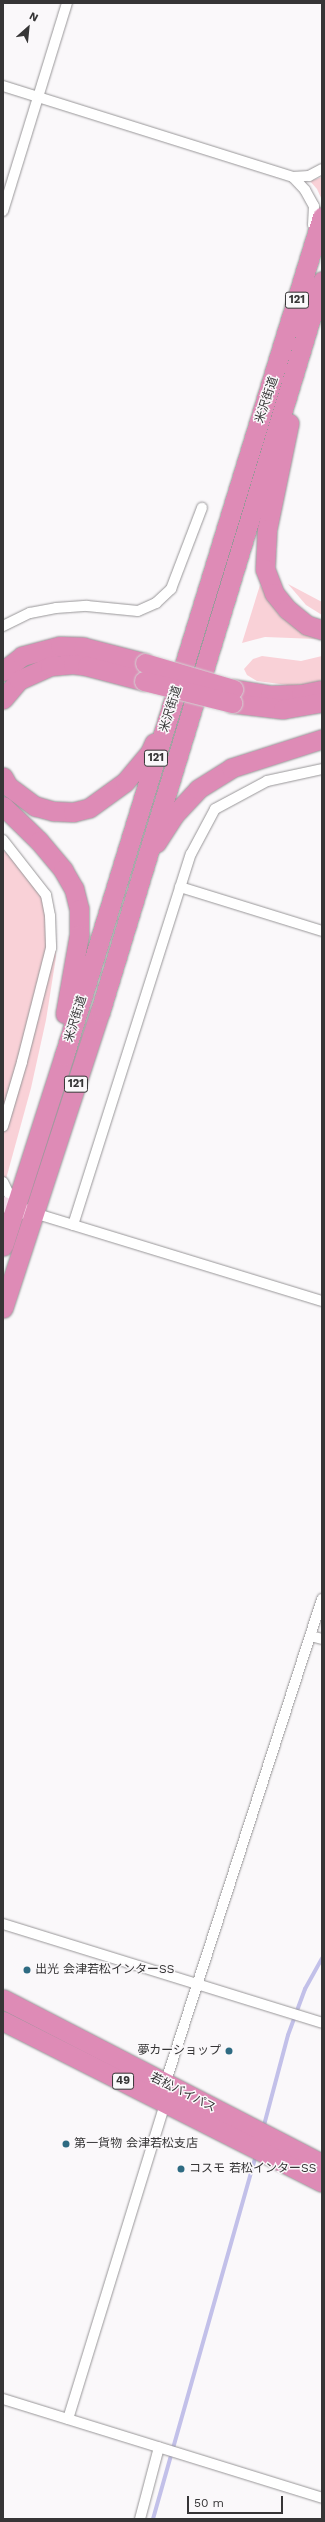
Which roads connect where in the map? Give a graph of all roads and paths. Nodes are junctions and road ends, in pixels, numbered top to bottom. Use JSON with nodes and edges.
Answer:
{"nodes":[{"id":1,"x":67,"y":3,"type":"edge"},
{"id":2,"x":3,"y":86,"type":"edge"},
{"id":3,"x":38,"y":96,"type":"junction"},
{"id":4,"x":322,"y":169,"type":"edge"},
{"id":5,"x":293,"y":178,"type":"junction"},
{"id":6,"x":3,"y":211,"type":"edge"},
{"id":7,"x":322,"y":217,"type":"edge"},
{"id":8,"x":309,"y":259,"type":"junction"},
{"id":9,"x":322,"y":281,"type":"edge"},
{"id":10,"x":322,"y":286,"type":"edge"},
{"id":11,"x":202,"y":508,"type":"dead end"},
{"id":12,"x":3,"y":626,"type":"edge"},
{"id":13,"x":322,"y":630,"type":"edge"},
{"id":14,"x":3,"y":671,"type":"edge"},
{"id":15,"x":144,"y":672,"type":"junction"},
{"id":16,"x":322,"y":689,"type":"edge"},
{"id":17,"x":233,"y":696,"type":"junction"},
{"id":18,"x":3,"y":700,"type":"edge"},
{"id":19,"x":322,"y":702,"type":"edge"},
{"id":20,"x":169,"y":715,"type":"junction"},
{"id":21,"x":322,"y":739,"type":"edge"},
{"id":22,"x":322,"y":769,"type":"edge"},
{"id":23,"x":3,"y":777,"type":"edge"},
{"id":24,"x":3,"y":806,"type":"edge"},
{"id":25,"x":3,"y":840,"type":"edge"},
{"id":26,"x":145,"y":859,"type":"junction"},
{"id":27,"x":180,"y":887,"type":"junction"},
{"id":28,"x":322,"y":931,"type":"edge"},
{"id":29,"x":3,"y":1126,"type":"edge"},
{"id":30,"x":38,"y":1133,"type":"junction"},
{"id":31,"x":3,"y":1182,"type":"edge"},
{"id":32,"x":9,"y":1206,"type":"edge"},
{"id":33,"x":34,"y":1213,"type":"junction"},
{"id":34,"x":73,"y":1225,"type":"junction"},
{"id":35,"x":3,"y":1246,"type":"edge"},
{"id":36,"x":322,"y":1301,"type":"edge"},
{"id":37,"x":3,"y":1308,"type":"edge"},
{"id":38,"x":322,"y":1599,"type":"edge"},
{"id":39,"x":311,"y":1636,"type":"junction"},
{"id":40,"x":322,"y":1639,"type":"edge"},
{"id":41,"x":3,"y":1924,"type":"edge"},
{"id":42,"x":199,"y":1985,"type":"junction"},
{"id":43,"x":3,"y":1999,"type":"edge"},
{"id":44,"x":3,"y":2021,"type":"edge"},
{"id":45,"x":322,"y":2023,"type":"edge"},
{"id":46,"x":165,"y":2094,"type":"junction"},
{"id":47,"x":267,"y":2145,"type":"junction"},
{"id":48,"x":322,"y":2164,"type":"edge"},
{"id":49,"x":322,"y":2182,"type":"edge"},
{"id":50,"x":3,"y":2399,"type":"edge"},
{"id":51,"x":68,"y":2419,"type":"junction"},
{"id":52,"x":163,"y":2449,"type":"junction"},
{"id":53,"x":322,"y":2498,"type":"edge"},
{"id":54,"x":140,"y":2519,"type":"edge"}],
"edges":[{"from":1,"to":3,"type":"street"},
{"from":2,"to":3,"type":"street"},
{"from":3,"to":5,"type":"street"},
{"from":3,"to":6,"type":"street"},
{"from":4,"to":5,"type":"street"},
{"from":5,"to":8,"type":"street"},
{"from":7,"to":8,"type":"highway","name":"米沢街道","number":"121"},
{"from":8,"to":20,"type":"highway","name":"米沢街道","number":"121"},
{"from":9,"to":26,"type":"highway","name":"米沢街道","number":"121"},
{"from":10,"to":13,"type":"highway"},
{"from":11,"to":12,"type":"street"},
{"from":14,"to":15,"type":"highway"},
{"from":15,"to":17,"type":"highway","bridge":true},
{"from":15,"to":18,"type":"highway"},
{"from":16,"to":17,"type":"highway"},
{"from":17,"to":19,"type":"highway"},
{"from":20,"to":23,"type":"highway"},
{"from":20,"to":30,"type":"highway","name":"米沢街道","number":"121"},
{"from":21,"to":26,"type":"highway"},
{"from":22,"to":27,"type":"street"},
{"from":24,"to":30,"type":"highway"},
{"from":25,"to":29,"type":"street"},
{"from":26,"to":33,"type":"highway","name":"米沢街道","number":"121"},
{"from":27,"to":28,"type":"street"},
{"from":27,"to":34,"type":"street"},
{"from":30,"to":32,"type":"highway","name":"米沢街道","number":"121"},
{"from":31,"to":32,"type":"street"},
{"from":32,"to":33,"type":"street"},
{"from":32,"to":35,"type":"highway","name":"米沢街道","number":"121"},
{"from":33,"to":34,"type":"street"},
{"from":33,"to":37,"type":"highway","name":"米沢街道","number":"121"},
{"from":34,"to":36,"type":"street"},
{"from":38,"to":39,"type":"street"},
{"from":39,"to":40,"type":"street"},
{"from":39,"to":42,"type":"street"},
{"from":41,"to":42,"type":"street"},
{"from":42,"to":45,"type":"street"},
{"from":42,"to":46,"type":"street"},
{"from":43,"to":46,"type":"highway","name":"若松バイパス","number":"49"},
{"from":44,"to":46,"type":"highway","name":"若松バイパス","number":"49"},
{"from":46,"to":47,"type":"highway","name":"若松バイパス","number":"49"},
{"from":46,"to":51,"type":"street"},
{"from":47,"to":48,"type":"highway","name":"若松バイパス","number":"49"},
{"from":47,"to":49,"type":"highway","name":"若松バイパス","number":"49"},
{"from":50,"to":51,"type":"street"},
{"from":51,"to":52,"type":"street"},
{"from":52,"to":53,"type":"street"},
{"from":52,"to":54,"type":"street"}]}
